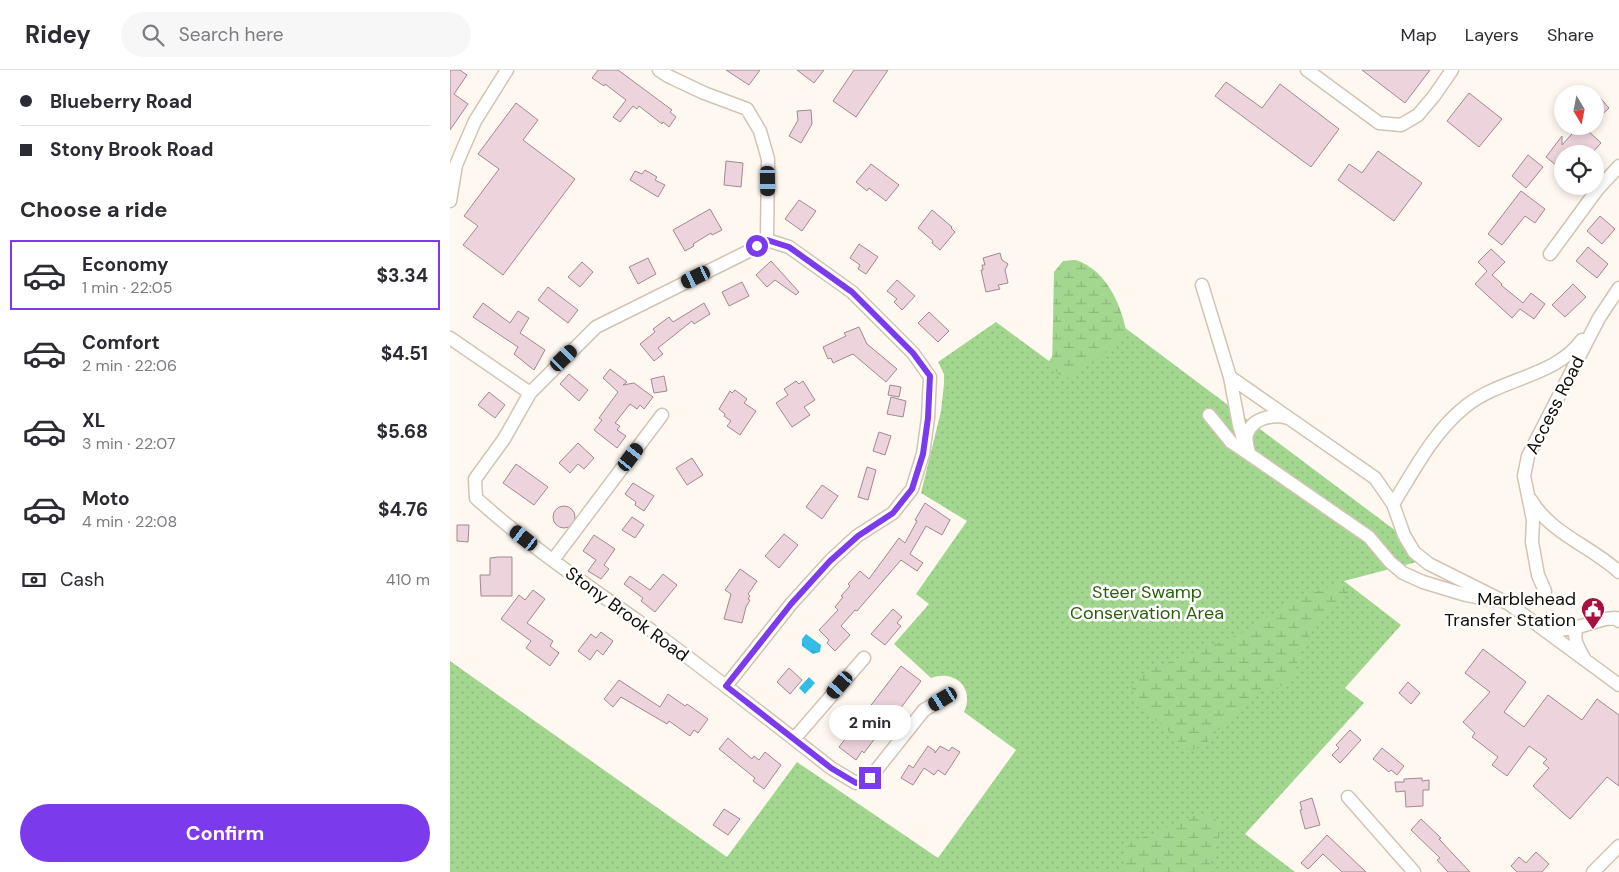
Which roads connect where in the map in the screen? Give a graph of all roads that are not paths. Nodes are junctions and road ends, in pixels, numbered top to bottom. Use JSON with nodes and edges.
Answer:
{"nodes":[{"id":1,"x":507,"y":70,"type":"edge"},
{"id":2,"x":658,"y":70,"type":"edge"},
{"id":3,"x":1307,"y":70,"type":"edge"},
{"id":4,"x":1452,"y":70,"type":"edge"},
{"id":5,"x":1619,"y":166,"type":"edge"},
{"id":6,"x":450,"y":201,"type":"edge"},
{"id":7,"x":767,"y":240,"type":"junction"},
{"id":8,"x":1550,"y":254,"type":"dead end"},
{"id":9,"x":1202,"y":285,"type":"dead end"},
{"id":10,"x":1619,"y":288,"type":"edge"},
{"id":11,"x":1599,"y":318,"type":"junction"},
{"id":12,"x":450,"y":338,"type":"edge"},
{"id":13,"x":1230,"y":377,"type":"junction"},
{"id":14,"x":530,"y":393,"type":"junction"},
{"id":15,"x":1209,"y":415,"type":"dead end"},
{"id":16,"x":662,"y":416,"type":"dead end"},
{"id":17,"x":1290,"y":418,"type":"junction"},
{"id":18,"x":1250,"y":454,"type":"junction"},
{"id":19,"x":1528,"y":496,"type":"junction"},
{"id":20,"x":1393,"y":504,"type":"junction"},
{"id":21,"x":553,"y":560,"type":"junction"},
{"id":22,"x":1619,"y":572,"type":"edge"},
{"id":23,"x":1545,"y":591,"type":"dead end"},
{"id":24,"x":1509,"y":604,"type":"junction"},
{"id":25,"x":1619,"y":620,"type":"edge"},
{"id":26,"x":1578,"y":627,"type":"junction"},
{"id":27,"x":1547,"y":632,"type":"junction"},
{"id":28,"x":864,"y":658,"type":"dead end"},
{"id":29,"x":1585,"y":661,"type":"junction"},
{"id":30,"x":1619,"y":685,"type":"edge"},
{"id":31,"x":726,"y":686,"type":"junction"},
{"id":32,"x":943,"y":699,"type":"dead end"},
{"id":33,"x":794,"y":739,"type":"junction"},
{"id":34,"x":1348,"y":797,"type":"dead end"},
{"id":35,"x":1619,"y":846,"type":"edge"},
{"id":36,"x":1414,"y":872,"type":"edge"},
{"id":37,"x":1593,"y":872,"type":"edge"}],
"edges":[{"from":1,"to":6,"type":"street"},
{"from":2,"to":7,"type":"street"},
{"from":3,"to":4,"type":"street"},
{"from":5,"to":8,"type":"street"},
{"from":7,"to":14,"type":"street","name":"Stony Brook Road"},
{"from":7,"to":31,"type":"street"},
{"from":9,"to":13,"type":"street"},
{"from":10,"to":11,"type":"street","name":"Access Road"},
{"from":11,"to":19,"type":"street","name":"Access Road"},
{"from":11,"to":20,"type":"street","name":"Access Road"},
{"from":12,"to":14,"type":"street"},
{"from":13,"to":17,"type":"street"},
{"from":13,"to":18,"type":"street"},
{"from":14,"to":21,"type":"street","name":"Stony Brook Road"},
{"from":15,"to":18,"type":"street"},
{"from":16,"to":21,"type":"street"},
{"from":17,"to":18,"type":"street"},
{"from":17,"to":20,"type":"street"},
{"from":18,"to":24,"type":"street"},
{"from":19,"to":22,"type":"street"},
{"from":19,"to":23,"type":"street","name":"Access Road"},
{"from":20,"to":24,"type":"street"},
{"from":21,"to":31,"type":"street","name":"Stony Brook Road"},
{"from":24,"to":27,"type":"street"},
{"from":25,"to":26,"type":"street"},
{"from":26,"to":27,"type":"street"},
{"from":26,"to":29,"type":"street"},
{"from":27,"to":29,"type":"street"},
{"from":28,"to":33,"type":"street"},
{"from":29,"to":30,"type":"street"},
{"from":31,"to":33,"type":"street","name":"Stony Brook Road"},
{"from":32,"to":33,"type":"street","name":"Stony Brook Road"},
{"from":34,"to":36,"type":"street"},
{"from":35,"to":37,"type":"street"}]}
